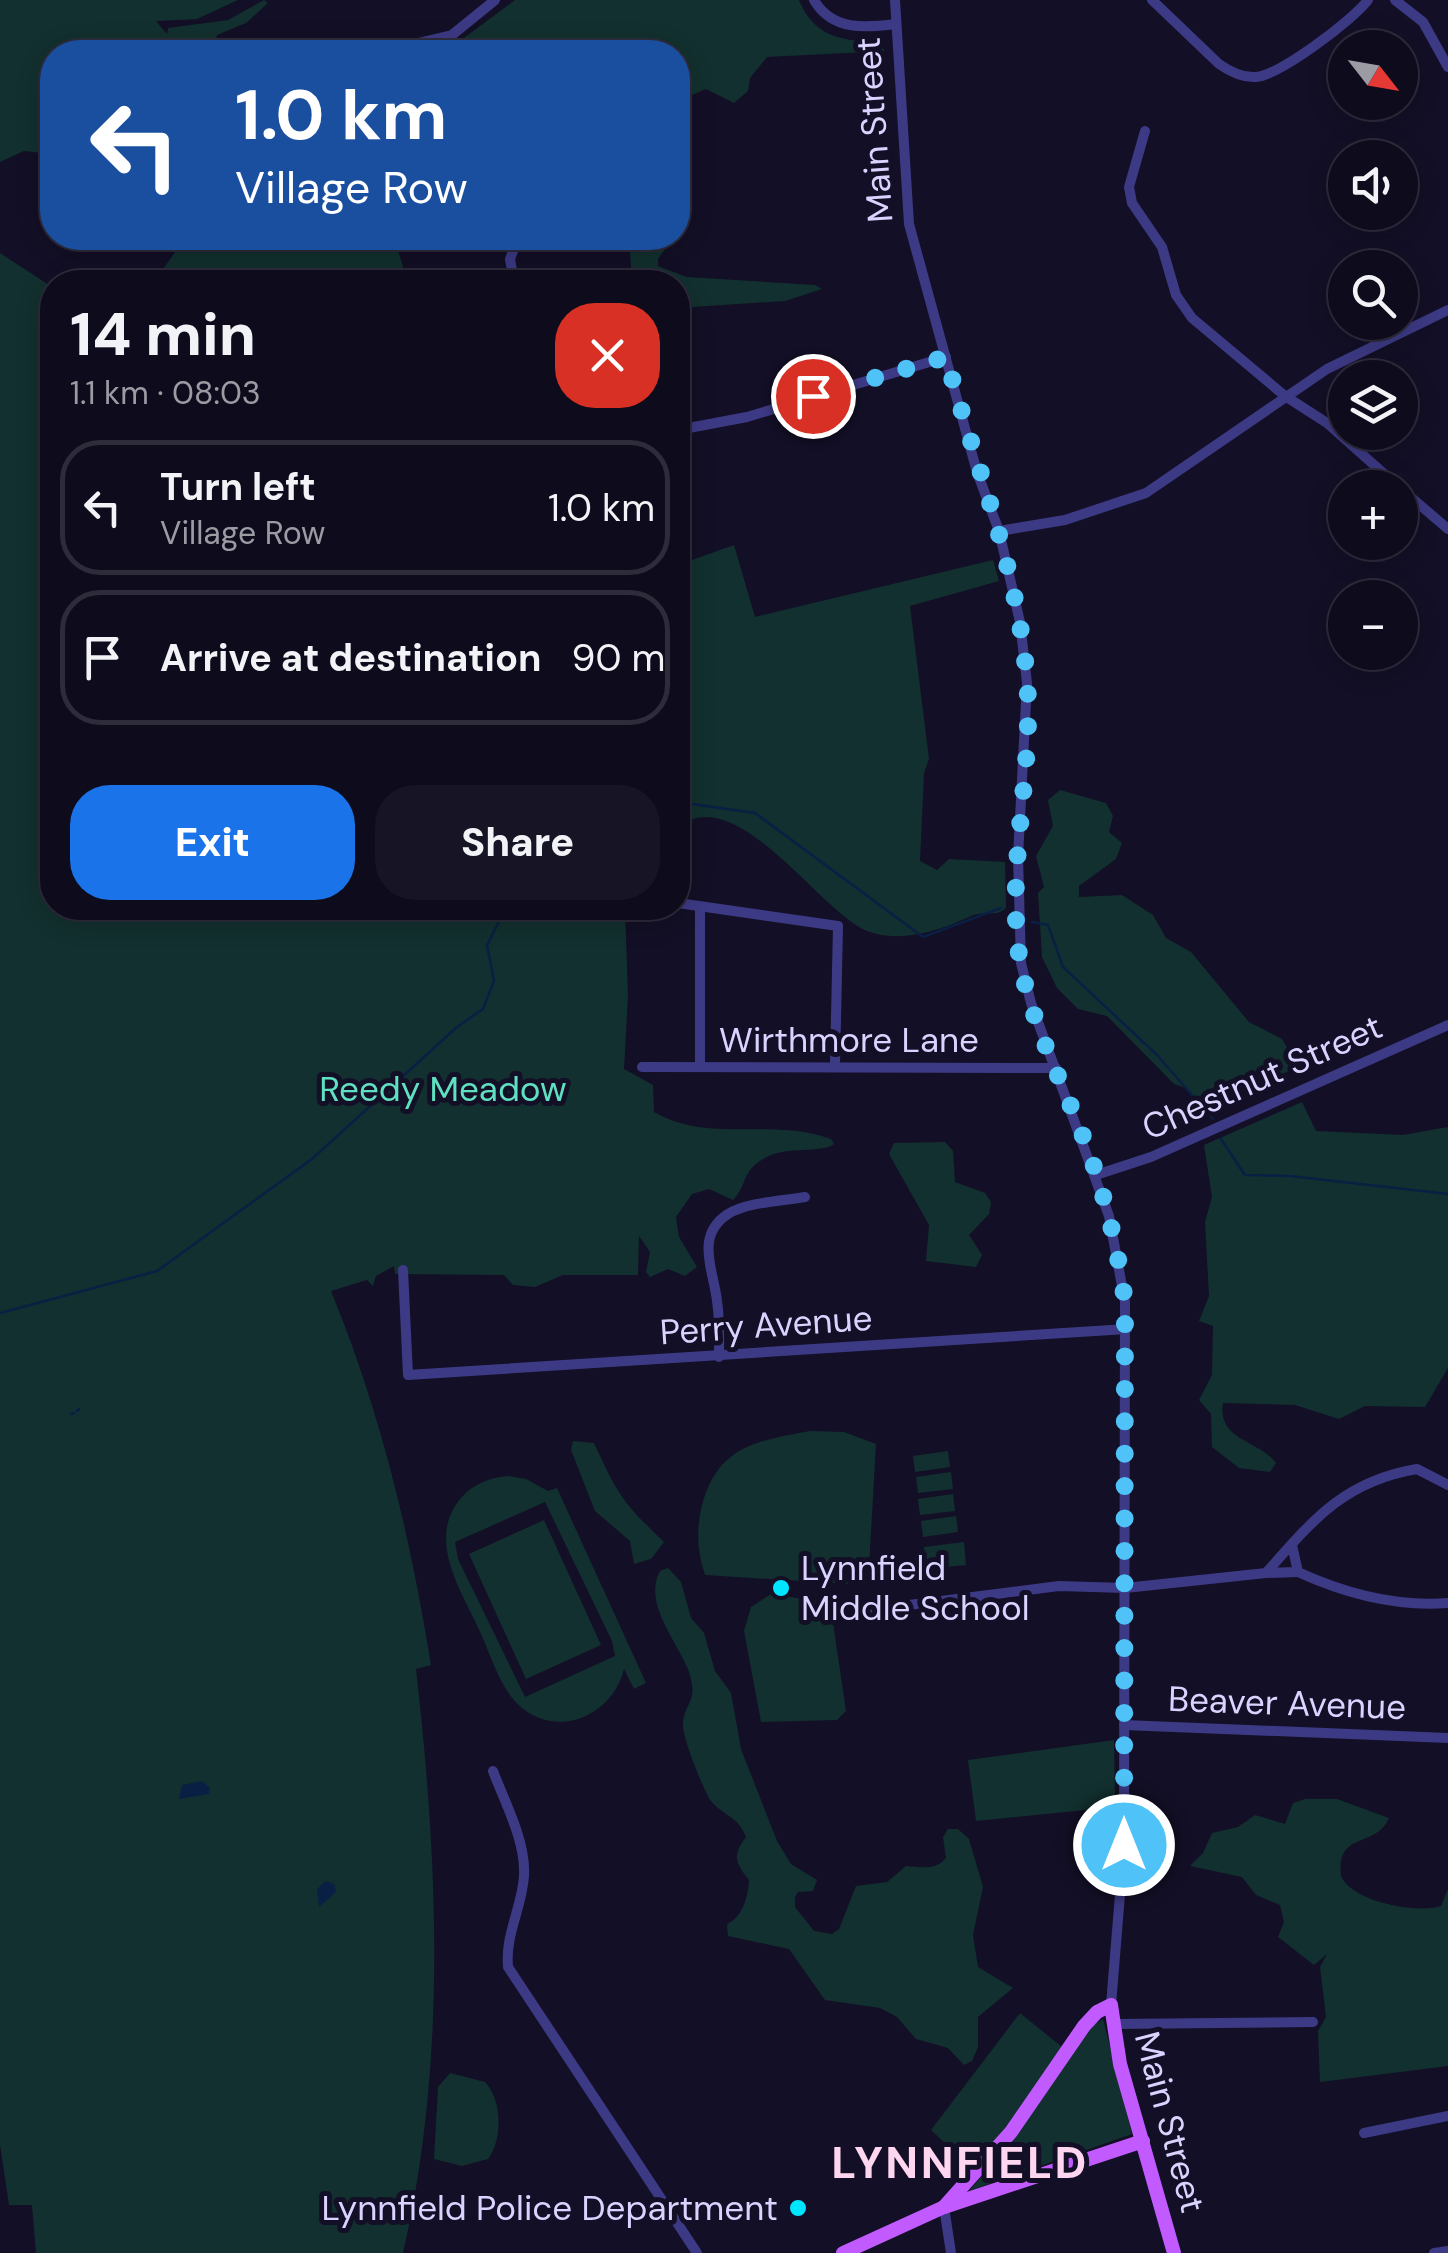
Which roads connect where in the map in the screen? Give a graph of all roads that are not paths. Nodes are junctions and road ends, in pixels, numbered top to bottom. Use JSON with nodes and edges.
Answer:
{"nodes":[{"id":1,"x":496,"y":0,"type":"edge"},
{"id":2,"x":814,"y":0,"type":"edge"},
{"id":3,"x":895,"y":0,"type":"edge"},
{"id":4,"x":1152,"y":0,"type":"edge"},
{"id":5,"x":1368,"y":0,"type":"edge"},
{"id":6,"x":1395,"y":0,"type":"edge"},
{"id":7,"x":896,"y":24,"type":"junction"},
{"id":8,"x":431,"y":40,"type":"edge"},
{"id":9,"x":1448,"y":67,"type":"edge"},
{"id":10,"x":1145,"y":131,"type":"dead end"},
{"id":11,"x":1448,"y":310,"type":"edge"},
{"id":12,"x":946,"y":357,"type":"junction"},
{"id":13,"x":1285,"y":396,"type":"junction"},
{"id":14,"x":690,"y":428,"type":"edge"},
{"id":15,"x":1380,"y":470,"type":"edge"},
{"id":16,"x":1418,"y":503,"type":"edge"},
{"id":17,"x":1448,"y":529,"type":"edge"},
{"id":18,"x":999,"y":531,"type":"junction"},
{"id":19,"x":690,"y":905,"type":"edge"},
{"id":20,"x":700,"y":906,"type":"junction"},
{"id":21,"x":1448,"y":1025,"type":"edge"},
{"id":22,"x":835,"y":1064,"type":"junction"},
{"id":23,"x":642,"y":1066,"type":"dead end"},
{"id":24,"x":700,"y":1067,"type":"junction"},
{"id":25,"x":1056,"y":1068,"type":"junction"},
{"id":26,"x":1096,"y":1175,"type":"junction"},
{"id":27,"x":805,"y":1197,"type":"dead end"},
{"id":28,"x":403,"y":1270,"type":"dead end"},
{"id":29,"x":1127,"y":1329,"type":"junction"},
{"id":30,"x":719,"y":1357,"type":"junction"},
{"id":31,"x":1448,"y":1484,"type":"edge"},
{"id":32,"x":1292,"y":1546,"type":"junction"},
{"id":33,"x":1298,"y":1572,"type":"junction"},
{"id":34,"x":1266,"y":1573,"type":"junction"},
{"id":35,"x":1125,"y":1588,"type":"junction"},
{"id":36,"x":1448,"y":1604,"type":"edge"},
{"id":37,"x":862,"y":1612,"type":"dead end"},
{"id":38,"x":1124,"y":1724,"type":"junction"},
{"id":39,"x":1448,"y":1738,"type":"edge"},
{"id":40,"x":493,"y":1771,"type":"dead end"},
{"id":41,"x":1111,"y":2006,"type":"junction"},
{"id":42,"x":1313,"y":2022,"type":"dead end"},
{"id":43,"x":1113,"y":2024,"type":"junction"},
{"id":44,"x":1448,"y":2116,"type":"edge"},
{"id":45,"x":1364,"y":2132,"type":"dead end"},
{"id":46,"x":1143,"y":2141,"type":"junction"},
{"id":47,"x":944,"y":2206,"type":"junction"},
{"id":48,"x":1448,"y":2251,"type":"edge"},
{"id":49,"x":696,"y":2253,"type":"edge"},
{"id":50,"x":843,"y":2253,"type":"edge"},
{"id":51,"x":952,"y":2253,"type":"edge"},
{"id":52,"x":1174,"y":2253,"type":"edge"},
{"id":53,"x":1434,"y":2253,"type":"edge"}],
"edges":[{"from":1,"to":8,"type":"street"},
{"from":2,"to":7,"type":"street"},
{"from":3,"to":7,"type":"street","name":"Main Street"},
{"from":4,"to":5,"type":"street"},
{"from":6,"to":9,"type":"street"},
{"from":7,"to":12,"type":"street","name":"Main Street"},
{"from":10,"to":13,"type":"street"},
{"from":11,"to":13,"type":"street"},
{"from":12,"to":14,"type":"street"},
{"from":12,"to":18,"type":"street","name":"Main Street"},
{"from":13,"to":15,"type":"street"},
{"from":13,"to":18,"type":"street"},
{"from":16,"to":17,"type":"street"},
{"from":18,"to":25,"type":"street","name":"Main Street"},
{"from":19,"to":20,"type":"street"},
{"from":20,"to":22,"type":"street"},
{"from":20,"to":24,"type":"street"},
{"from":21,"to":26,"type":"street","name":"Chestnut Street"},
{"from":22,"to":24,"type":"street","name":"Wirthmore Lane"},
{"from":22,"to":25,"type":"street","name":"Wirthmore Lane"},
{"from":23,"to":24,"type":"street","name":"Wirthmore Lane"},
{"from":25,"to":26,"type":"street","name":"Main Street"},
{"from":26,"to":29,"type":"street","name":"Main Street"},
{"from":27,"to":30,"type":"street"},
{"from":28,"to":30,"type":"street","name":"Perry Avenue"},
{"from":29,"to":30,"type":"street","name":"Perry Avenue"},
{"from":29,"to":35,"type":"street","name":"Main Street"},
{"from":31,"to":32,"type":"street"},
{"from":32,"to":33,"type":"street"},
{"from":32,"to":34,"type":"street"},
{"from":33,"to":34,"type":"street"},
{"from":33,"to":36,"type":"street"},
{"from":34,"to":35,"type":"street"},
{"from":35,"to":37,"type":"street"},
{"from":35,"to":38,"type":"street","name":"Main Street"},
{"from":38,"to":39,"type":"street","name":"Beaver Avenue"},
{"from":38,"to":41,"type":"street","name":"Main Street"},
{"from":40,"to":49,"type":"street"},
{"from":41,"to":43,"type":"main road","name":"Main Street"},
{"from":41,"to":47,"type":"main road"},
{"from":42,"to":43,"type":"street"},
{"from":43,"to":46,"type":"main road","name":"Main Street"},
{"from":44,"to":45,"type":"street"},
{"from":46,"to":47,"type":"main road"},
{"from":46,"to":52,"type":"main road","name":"Main Street"},
{"from":47,"to":50,"type":"main road"},
{"from":47,"to":51,"type":"street"},
{"from":48,"to":53,"type":"street"}]}
